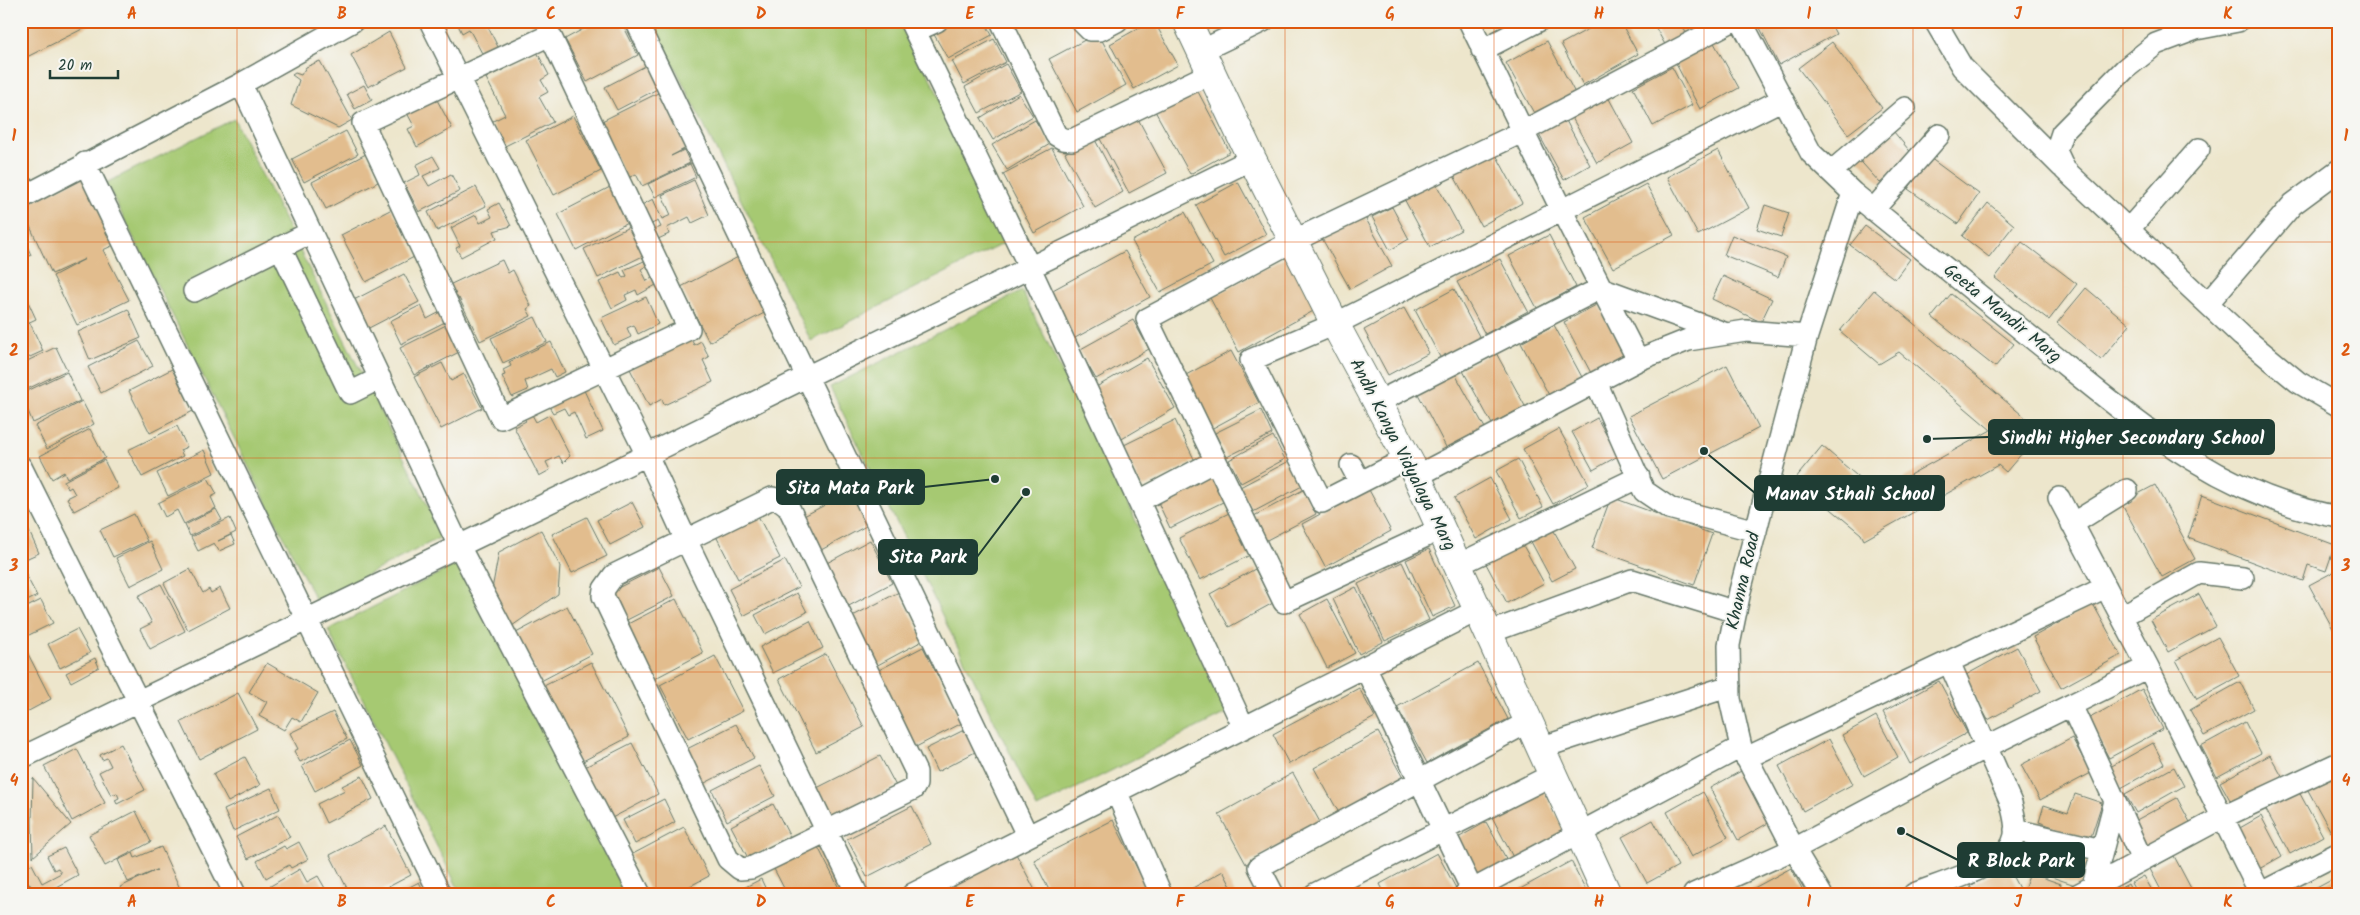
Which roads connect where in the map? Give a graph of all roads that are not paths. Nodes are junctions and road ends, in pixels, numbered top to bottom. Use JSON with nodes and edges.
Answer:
{"nodes":[{"id":1,"x":353,"y":21,"type":"edge"},
{"id":2,"x":430,"y":21,"type":"edge"},
{"id":3,"x":636,"y":21,"type":"edge"},
{"id":4,"x":937,"y":21,"type":"edge"},
{"id":5,"x":1001,"y":21,"type":"edge"},
{"id":6,"x":1081,"y":21,"type":"edge"},
{"id":7,"x":1117,"y":21,"type":"edge"},
{"id":8,"x":1187,"y":21,"type":"edge"},
{"id":9,"x":1263,"y":21,"type":"edge"},
{"id":10,"x":1469,"y":21,"type":"edge"},
{"id":11,"x":1538,"y":21,"type":"edge"},
{"id":12,"x":1732,"y":21,"type":"edge"},
{"id":13,"x":1741,"y":21,"type":"edge"},
{"id":14,"x":1934,"y":21,"type":"edge"},
{"id":15,"x":2238,"y":21,"type":"edge"},
{"id":16,"x":912,"y":26,"type":"edge"},
{"id":17,"x":2173,"y":29,"type":"edge"},
{"id":18,"x":1482,"y":50,"type":"junction"},
{"id":19,"x":1206,"y":62,"type":"junction"},
{"id":20,"x":459,"y":79,"type":"junction"},
{"id":21,"x":241,"y":84,"type":"junction"},
{"id":22,"x":1781,"y":100,"type":"junction"},
{"id":23,"x":1906,"y":108,"type":"dead end"},
{"id":24,"x":1522,"y":132,"type":"junction"},
{"id":25,"x":1939,"y":135,"type":"dead end"},
{"id":26,"x":2199,"y":149,"type":"dead end"},
{"id":27,"x":1252,"y":159,"type":"junction"},
{"id":28,"x":85,"y":163,"type":"junction"},
{"id":29,"x":2065,"y":170,"type":"junction"},
{"id":30,"x":2339,"y":170,"type":"edge"},
{"id":31,"x":1830,"y":172,"type":"junction"},
{"id":32,"x":1853,"y":193,"type":"junction"},
{"id":33,"x":21,"y":198,"type":"edge"},
{"id":34,"x":1873,"y":210,"type":"junction"},
{"id":35,"x":1562,"y":211,"type":"junction"},
{"id":36,"x":2129,"y":229,"type":"junction"},
{"id":37,"x":311,"y":232,"type":"junction"},
{"id":38,"x":1293,"y":241,"type":"junction"},
{"id":39,"x":280,"y":247,"type":"junction"},
{"id":40,"x":1030,"y":268,"type":"junction"},
{"id":41,"x":1601,"y":288,"type":"junction"},
{"id":42,"x":194,"y":291,"type":"dead end"},
{"id":43,"x":2208,"y":303,"type":"junction"},
{"id":44,"x":346,"y":306,"type":"junction"},
{"id":45,"x":315,"y":320,"type":"junction"},
{"id":46,"x":1335,"y":324,"type":"junction"},
{"id":47,"x":1726,"y":334,"type":"junction"},
{"id":48,"x":1807,"y":336,"type":"junction"},
{"id":49,"x":1638,"y":360,"type":"junction"},
{"id":50,"x":604,"y":369,"type":"junction"},
{"id":51,"x":807,"y":377,"type":"junction"},
{"id":52,"x":380,"y":378,"type":"junction"},
{"id":53,"x":1596,"y":382,"type":"junction"},
{"id":54,"x":1378,"y":402,"type":"junction"},
{"id":55,"x":2339,"y":406,"type":"edge"},
{"id":56,"x":647,"y":455,"type":"junction"},
{"id":57,"x":1216,"y":461,"type":"junction"},
{"id":58,"x":21,"y":467,"type":"edge"},
{"id":59,"x":1412,"y":467,"type":"junction"},
{"id":60,"x":1638,"y":478,"type":"junction"},
{"id":61,"x":2127,"y":490,"type":"dead end"},
{"id":62,"x":2059,"y":498,"type":"dead end"},
{"id":63,"x":1139,"y":501,"type":"junction"},
{"id":64,"x":2339,"y":517,"type":"edge"},
{"id":65,"x":2072,"y":524,"type":"junction"},
{"id":66,"x":1441,"y":529,"type":"junction"},
{"id":67,"x":1756,"y":531,"type":"junction"},
{"id":68,"x":686,"y":540,"type":"junction"},
{"id":69,"x":459,"y":546,"type":"junction"},
{"id":70,"x":1458,"y":565,"type":"junction"},
{"id":71,"x":2243,"y":578,"type":"dead end"},
{"id":72,"x":2106,"y":587,"type":"junction"},
{"id":73,"x":1736,"y":612,"type":"junction"},
{"id":74,"x":2122,"y":616,"type":"junction"},
{"id":75,"x":307,"y":620,"type":"junction"},
{"id":76,"x":1483,"y":621,"type":"junction"},
{"id":77,"x":1949,"y":662,"type":"junction"},
{"id":78,"x":1365,"y":667,"type":"junction"},
{"id":79,"x":2148,"y":667,"type":"junction"},
{"id":80,"x":1730,"y":686,"type":"junction"},
{"id":81,"x":139,"y":700,"type":"junction"},
{"id":82,"x":2070,"y":705,"type":"junction"},
{"id":83,"x":1528,"y":722,"type":"junction"},
{"id":84,"x":1244,"y":728,"type":"junction"},
{"id":85,"x":1986,"y":747,"type":"junction"},
{"id":86,"x":1540,"y":748,"type":"junction"},
{"id":87,"x":1744,"y":752,"type":"junction"},
{"id":88,"x":21,"y":758,"type":"edge"},
{"id":89,"x":2339,"y":763,"type":"edge"},
{"id":90,"x":1552,"y":775,"type":"junction"},
{"id":91,"x":1419,"y":781,"type":"junction"},
{"id":92,"x":1116,"y":791,"type":"junction"},
{"id":93,"x":2115,"y":801,"type":"junction"},
{"id":94,"x":2223,"y":817,"type":"junction"},
{"id":95,"x":826,"y":830,"type":"junction"},
{"id":96,"x":2015,"y":830,"type":"junction"},
{"id":97,"x":1444,"y":832,"type":"junction"},
{"id":98,"x":1579,"y":835,"type":"junction"},
{"id":99,"x":1027,"y":836,"type":"junction"},
{"id":100,"x":1794,"y":849,"type":"junction"},
{"id":101,"x":2102,"y":850,"type":"junction"},
{"id":102,"x":2339,"y":853,"type":"edge"},
{"id":103,"x":2142,"y":860,"type":"junction"},
{"id":104,"x":1724,"y":888,"type":"edge"},
{"id":105,"x":2086,"y":890,"type":"edge"},
{"id":106,"x":1470,"y":893,"type":"edge"},
{"id":107,"x":2260,"y":893,"type":"edge"},
{"id":108,"x":235,"y":894,"type":"edge"},
{"id":109,"x":440,"y":894,"type":"edge"},
{"id":110,"x":640,"y":894,"type":"edge"},
{"id":111,"x":856,"y":894,"type":"edge"},
{"id":112,"x":913,"y":894,"type":"edge"},
{"id":113,"x":1161,"y":894,"type":"edge"},
{"id":114,"x":1273,"y":894,"type":"edge"},
{"id":115,"x":1315,"y":894,"type":"edge"},
{"id":116,"x":1607,"y":894,"type":"edge"},
{"id":117,"x":1694,"y":894,"type":"edge"},
{"id":118,"x":1821,"y":894,"type":"edge"},
{"id":119,"x":1914,"y":894,"type":"edge"}],
"edges":[{"from":1,"to":21,"type":"street"},
{"from":2,"to":20,"type":"street"},
{"from":3,"to":51,"type":"street"},
{"from":4,"to":16,"type":"street"},
{"from":5,"to":19,"type":"street"},
{"from":6,"to":7,"type":"street"},
{"from":8,"to":19,"type":"street","name":"Andh Kanya Vidyalaya Marg"},
{"from":9,"to":19,"type":"street"},
{"from":10,"to":18,"type":"street"},
{"from":11,"to":18,"type":"street"},
{"from":12,"to":24,"type":"street"},
{"from":13,"to":22,"type":"street","name":"Geeta Mandir Marg"},
{"from":14,"to":29,"type":"street"},
{"from":15,"to":17,"type":"street"},
{"from":16,"to":40,"type":"street"},
{"from":17,"to":29,"type":"street"},
{"from":18,"to":24,"type":"street"},
{"from":19,"to":27,"type":"street","name":"Andh Kanya Vidyalaya Marg"},
{"from":20,"to":50,"type":"street"},
{"from":20,"to":50,"type":"street"},
{"from":20,"to":50,"type":"street"},
{"from":21,"to":28,"type":"street"},
{"from":21,"to":37,"type":"street"},
{"from":22,"to":31,"type":"street","name":"Geeta Mandir Marg"},
{"from":22,"to":35,"type":"street"},
{"from":23,"to":31,"type":"street"},
{"from":24,"to":35,"type":"street"},
{"from":24,"to":38,"type":"street"},
{"from":25,"to":34,"type":"street"},
{"from":26,"to":36,"type":"street"},
{"from":27,"to":38,"type":"street","name":"Andh Kanya Vidyalaya Marg"},
{"from":27,"to":40,"type":"street"},
{"from":28,"to":33,"type":"street"},
{"from":28,"to":75,"type":"street"},
{"from":29,"to":36,"type":"street"},
{"from":30,"to":43,"type":"street"},
{"from":31,"to":32,"type":"street","name":"Geeta Mandir Marg"},
{"from":32,"to":34,"type":"street","name":"Geeta Mandir Marg"},
{"from":32,"to":48,"type":"street","name":"Khanna Road"},
{"from":34,"to":64,"type":"street","name":"Geeta Mandir Marg"},
{"from":35,"to":41,"type":"street"},
{"from":35,"to":46,"type":"street"},
{"from":36,"to":43,"type":"street"},
{"from":37,"to":39,"type":"street"},
{"from":37,"to":44,"type":"street"},
{"from":38,"to":46,"type":"street","name":"Andh Kanya Vidyalaya Marg"},
{"from":38,"to":57,"type":"street"},
{"from":39,"to":42,"type":"street"},
{"from":39,"to":45,"type":"street"},
{"from":40,"to":51,"type":"street"},
{"from":40,"to":63,"type":"street"},
{"from":41,"to":47,"type":"street"},
{"from":41,"to":49,"type":"street"},
{"from":41,"to":54,"type":"street"},
{"from":43,"to":55,"type":"street"},
{"from":44,"to":45,"type":"street"},
{"from":44,"to":52,"type":"street"},
{"from":45,"to":52,"type":"street"},
{"from":46,"to":54,"type":"street","name":"Andh Kanya Vidyalaya Marg"},
{"from":46,"to":59,"type":"street"},
{"from":47,"to":48,"type":"street"},
{"from":47,"to":49,"type":"street"},
{"from":48,"to":67,"type":"street","name":"Khanna Road"},
{"from":49,"to":53,"type":"street"},
{"from":50,"to":56,"type":"street"},
{"from":51,"to":56,"type":"street"},
{"from":51,"to":99,"type":"street"},
{"from":52,"to":69,"type":"street"},
{"from":53,"to":59,"type":"street"},
{"from":53,"to":60,"type":"street"},
{"from":54,"to":59,"type":"street","name":"Andh Kanya Vidyalaya Marg"},
{"from":56,"to":68,"type":"street"},
{"from":56,"to":69,"type":"street"},
{"from":57,"to":63,"type":"street"},
{"from":57,"to":66,"type":"street"},
{"from":58,"to":81,"type":"street"},
{"from":59,"to":66,"type":"street","name":"Andh Kanya Vidyalaya Marg"},
{"from":60,"to":67,"type":"street"},
{"from":60,"to":70,"type":"street"},
{"from":61,"to":65,"type":"street"},
{"from":62,"to":65,"type":"street"},
{"from":63,"to":84,"type":"street"},
{"from":65,"to":72,"type":"street"},
{"from":66,"to":70,"type":"street","name":"Andh Kanya Vidyalaya Marg"},
{"from":67,"to":73,"type":"street","name":"Khanna Road"},
{"from":68,"to":95,"type":"street"},
{"from":68,"to":95,"type":"street"},
{"from":68,"to":95,"type":"street"},
{"from":69,"to":75,"type":"street"},
{"from":69,"to":110,"type":"street"},
{"from":70,"to":76,"type":"street","name":"Andh Kanya Vidyalaya Marg"},
{"from":71,"to":74,"type":"street"},
{"from":72,"to":74,"type":"street"},
{"from":72,"to":77,"type":"street"},
{"from":73,"to":76,"type":"street"},
{"from":73,"to":80,"type":"street","name":"Khanna Road"},
{"from":74,"to":79,"type":"street"},
{"from":75,"to":81,"type":"street"},
{"from":75,"to":109,"type":"street"},
{"from":76,"to":78,"type":"street"},
{"from":76,"to":83,"type":"street","name":"Andh Kanya Vidyalaya Marg"},
{"from":77,"to":85,"type":"street"},
{"from":77,"to":87,"type":"street"},
{"from":78,"to":84,"type":"street"},
{"from":78,"to":91,"type":"street"},
{"from":79,"to":82,"type":"street"},
{"from":79,"to":94,"type":"street"},
{"from":80,"to":86,"type":"street"},
{"from":80,"to":87,"type":"street","name":"Khanna Road"},
{"from":81,"to":88,"type":"street"},
{"from":81,"to":108,"type":"street"},
{"from":82,"to":85,"type":"street"},
{"from":82,"to":93,"type":"street"},
{"from":83,"to":86,"type":"street","name":"Andh Kanya Vidyalaya Marg"},
{"from":83,"to":91,"type":"street"},
{"from":84,"to":92,"type":"street"},
{"from":85,"to":96,"type":"street"},
{"from":85,"to":100,"type":"street"},
{"from":86,"to":90,"type":"street","name":"Andh Kanya Vidyalaya Marg"},
{"from":87,"to":98,"type":"street"},
{"from":87,"to":100,"type":"street","name":"Khanna Road"},
{"from":89,"to":94,"type":"street"},
{"from":90,"to":97,"type":"street"},
{"from":90,"to":98,"type":"street","name":"Andh Kanya Vidyalaya Marg"},
{"from":91,"to":97,"type":"street"},
{"from":91,"to":114,"type":"street"},
{"from":92,"to":99,"type":"street"},
{"from":92,"to":113,"type":"street"},
{"from":93,"to":101,"type":"street"},
{"from":93,"to":103,"type":"street"},
{"from":94,"to":103,"type":"street"},
{"from":94,"to":107,"type":"street"},
{"from":95,"to":111,"type":"street"},
{"from":96,"to":101,"type":"street"},
{"from":96,"to":119,"type":"street"},
{"from":97,"to":106,"type":"street"},
{"from":97,"to":115,"type":"street"},
{"from":98,"to":106,"type":"street"},
{"from":98,"to":116,"type":"street","name":"Andh Kanya Vidyalaya Marg"},
{"from":99,"to":112,"type":"street"},
{"from":100,"to":104,"type":"street"},
{"from":100,"to":118,"type":"street","name":"Khanna Road"},
{"from":101,"to":105,"type":"street"},
{"from":102,"to":107,"type":"street"},
{"from":103,"to":105,"type":"street"},
{"from":104,"to":117,"type":"street"}]}
